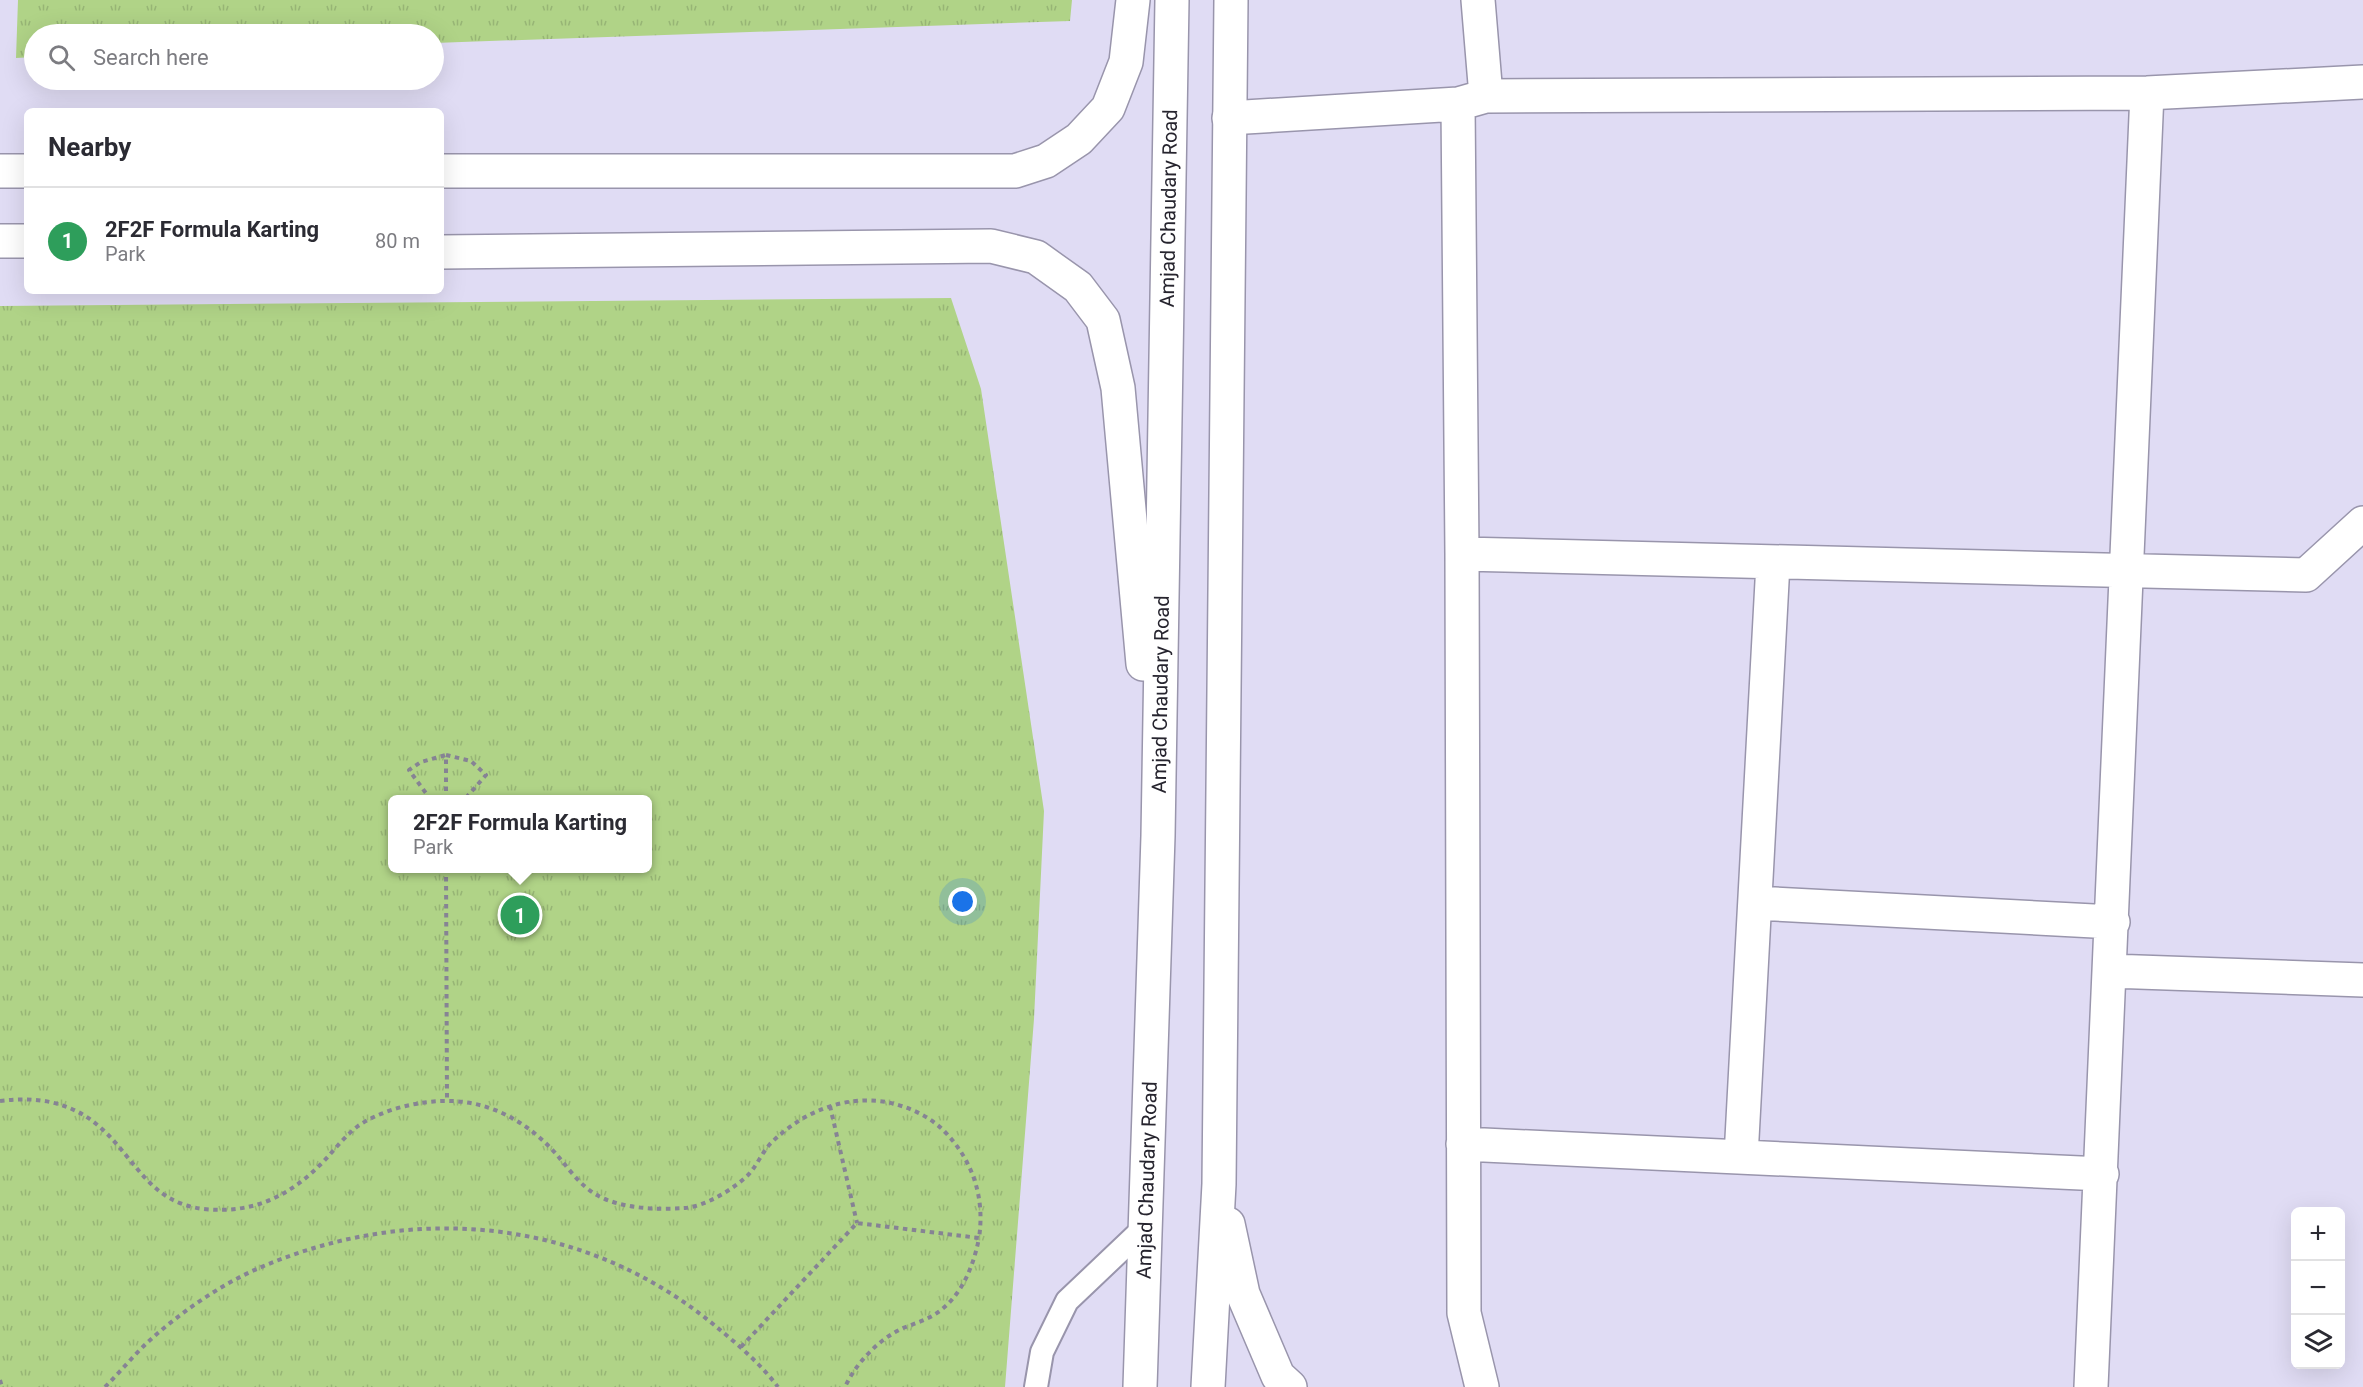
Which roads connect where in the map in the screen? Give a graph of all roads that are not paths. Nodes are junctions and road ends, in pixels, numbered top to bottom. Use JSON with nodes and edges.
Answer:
{"nodes":[{"id":1,"x":1133,"y":0,"type":"edge"},
{"id":2,"x":1172,"y":0,"type":"edge"},
{"id":3,"x":1231,"y":0,"type":"edge"},
{"id":4,"x":1478,"y":0,"type":"edge"},
{"id":5,"x":2363,"y":82,"type":"edge"},
{"id":6,"x":2148,"y":93,"type":"junction"},
{"id":7,"x":1472,"y":100,"type":"junction"},
{"id":8,"x":1229,"y":118,"type":"junction"},
{"id":9,"x":0,"y":171,"type":"edge"},
{"id":10,"x":24,"y":171,"type":"edge"},
{"id":11,"x":444,"y":171,"type":"edge"},
{"id":12,"x":0,"y":241,"type":"edge"},
{"id":13,"x":24,"y":241,"type":"edge"},
{"id":14,"x":444,"y":252,"type":"edge"},
{"id":15,"x":2363,"y":523,"type":"edge"},
{"id":16,"x":1462,"y":554,"type":"junction"},
{"id":17,"x":1773,"y":563,"type":"junction"},
{"id":18,"x":2127,"y":572,"type":"junction"},
{"id":19,"x":1158,"y":836,"type":"junction"},
{"id":20,"x":1755,"y":903,"type":"junction"},
{"id":21,"x":2113,"y":922,"type":"junction"},
{"id":22,"x":2110,"y":971,"type":"junction"},
{"id":23,"x":2363,"y":980,"type":"edge"},
{"id":24,"x":1463,"y":1144,"type":"junction"},
{"id":25,"x":1741,"y":1157,"type":"junction"},
{"id":26,"x":2102,"y":1174,"type":"junction"},
{"id":27,"x":1219,"y":1184,"type":"junction"},
{"id":28,"x":1145,"y":1227,"type":"junction"},
{"id":29,"x":1036,"y":1387,"type":"edge"},
{"id":30,"x":1140,"y":1387,"type":"edge"},
{"id":31,"x":1208,"y":1387,"type":"edge"},
{"id":32,"x":1290,"y":1387,"type":"edge"},
{"id":33,"x":1482,"y":1387,"type":"edge"},
{"id":34,"x":2091,"y":1387,"type":"edge"}],
"edges":[{"from":1,"to":11,"type":"street"},
{"from":2,"to":19,"type":"street","name":"Amjad Chaudary Road"},
{"from":3,"to":8,"type":"street"},
{"from":4,"to":7,"type":"street"},
{"from":5,"to":6,"type":"street"},
{"from":6,"to":7,"type":"street"},
{"from":6,"to":18,"type":"street"},
{"from":7,"to":8,"type":"street"},
{"from":7,"to":16,"type":"street"},
{"from":8,"to":27,"type":"street"},
{"from":9,"to":10,"type":"street"},
{"from":12,"to":13,"type":"street"},
{"from":14,"to":19,"type":"street"},
{"from":15,"to":18,"type":"street"},
{"from":16,"to":17,"type":"street"},
{"from":16,"to":24,"type":"street"},
{"from":17,"to":18,"type":"street"},
{"from":17,"to":20,"type":"street"},
{"from":18,"to":21,"type":"street"},
{"from":19,"to":28,"type":"street","name":"Amjad Chaudary Road"},
{"from":20,"to":21,"type":"street"},
{"from":20,"to":25,"type":"street"},
{"from":21,"to":22,"type":"street"},
{"from":22,"to":23,"type":"street"},
{"from":22,"to":26,"type":"street"},
{"from":24,"to":25,"type":"street"},
{"from":24,"to":33,"type":"street"},
{"from":25,"to":26,"type":"street"},
{"from":26,"to":34,"type":"street"},
{"from":27,"to":31,"type":"street"},
{"from":27,"to":32,"type":"street"},
{"from":28,"to":29,"type":"lane"},
{"from":28,"to":30,"type":"street","name":"Amjad Chaudary Road"}]}
